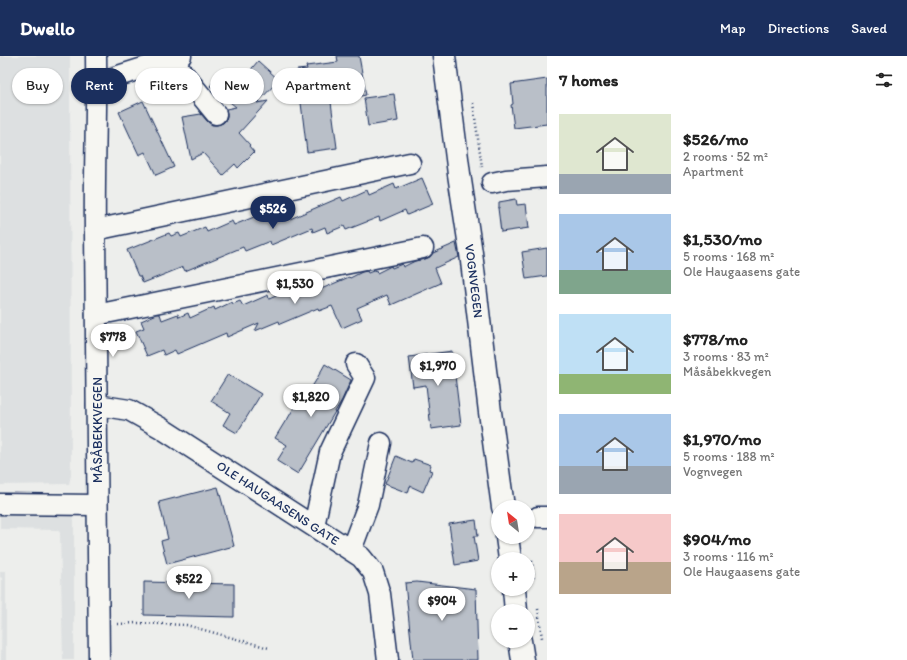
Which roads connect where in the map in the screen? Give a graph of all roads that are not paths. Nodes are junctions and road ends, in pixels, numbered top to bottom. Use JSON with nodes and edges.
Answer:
{"nodes":[{"id":1,"x":96,"y":56,"type":"edge"},
{"id":2,"x":444,"y":56,"type":"edge"},
{"id":3,"x":177,"y":58,"type":"edge"},
{"id":4,"x":96,"y":68,"type":"edge"},
{"id":5,"x":127,"y":73,"type":"edge"},
{"id":6,"x":96,"y":104,"type":"edge"},
{"id":7,"x":216,"y":114,"type":"dead end"},
{"id":8,"x":410,"y":163,"type":"dead end"},
{"id":9,"x":547,"y":176,"type":"edge"},
{"id":10,"x":492,"y":183,"type":"dead end"},
{"id":11,"x":95,"y":230,"type":"junction"},
{"id":12,"x":422,"y":248,"type":"dead end"},
{"id":13,"x":96,"y":315,"type":"junction"},
{"id":14,"x":356,"y":364,"type":"dead end"},
{"id":15,"x":97,"y":405,"type":"junction"},
{"id":16,"x":381,"y":443,"type":"dead end"},
{"id":17,"x":502,"y":500,"type":"edge"},
{"id":18,"x":0,"y":504,"type":"edge"},
{"id":19,"x":97,"y":505,"type":"junction"},
{"id":20,"x":314,"y":526,"type":"junction"},
{"id":21,"x":351,"y":550,"type":"junction"},
{"id":22,"x":521,"y":648,"type":"edge"},
{"id":23,"x":99,"y":660,"type":"edge"},
{"id":24,"x":388,"y":660,"type":"edge"},
{"id":25,"x":523,"y":660,"type":"edge"}],
"edges":[{"from":1,"to":4,"type":"street","name":"MÅSÅBEKKVEGEN"},
{"from":2,"to":17,"type":"main road","name":"VOGNVEGEN"},
{"from":3,"to":5,"type":"street"},
{"from":3,"to":7,"type":"street"},
{"from":6,"to":11,"type":"street","name":"MÅSÅBEKKVEGEN"},
{"from":8,"to":11,"type":"street"},
{"from":9,"to":10,"type":"street"},
{"from":11,"to":13,"type":"street","name":"MÅSÅBEKKVEGEN"},
{"from":12,"to":13,"type":"street"},
{"from":13,"to":15,"type":"street","name":"MÅSÅBEKKVEGEN"},
{"from":14,"to":20,"type":"street"},
{"from":15,"to":19,"type":"street","name":"MÅSÅBEKKVEGEN"},
{"from":15,"to":20,"type":"street","name":"OLE HAUGAASENS GATE"},
{"from":16,"to":21,"type":"street"},
{"from":18,"to":19,"type":"street"},
{"from":19,"to":23,"type":"street","name":"MÅSÅBEKKVEGEN"},
{"from":20,"to":21,"type":"street","name":"OLE HAUGAASENS GATE"},
{"from":21,"to":24,"type":"street","name":"OLE HAUGAASENS GATE"},
{"from":22,"to":25,"type":"main road"}]}
